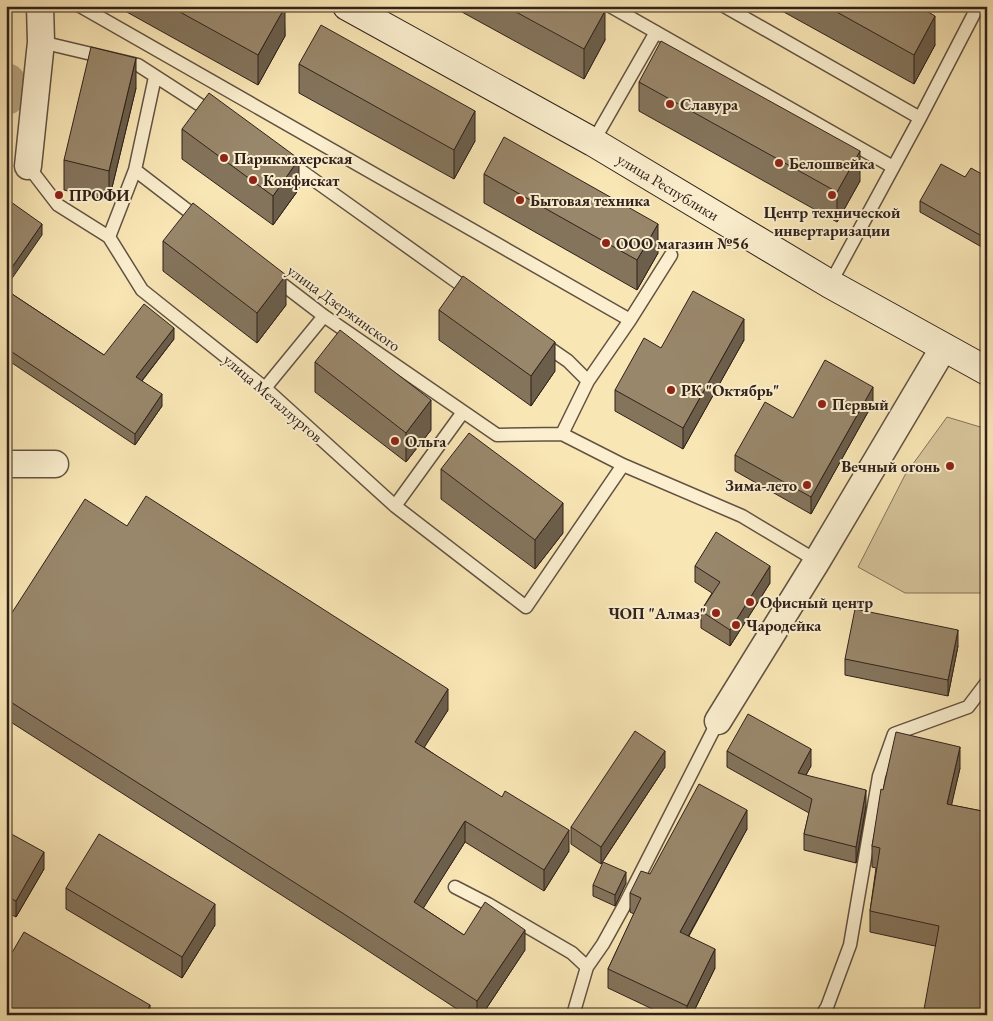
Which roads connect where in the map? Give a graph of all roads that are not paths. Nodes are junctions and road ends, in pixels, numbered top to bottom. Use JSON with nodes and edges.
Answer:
{"nodes":[{"id":1,"x":40,"y":6,"type":"edge"},
{"id":2,"x":80,"y":6,"type":"edge"},
{"id":3,"x":347,"y":6,"type":"edge"},
{"id":4,"x":610,"y":6,"type":"edge"},
{"id":5,"x":724,"y":6,"type":"edge"},
{"id":6,"x":978,"y":6,"type":"edge"},
{"id":7,"x":656,"y":32,"type":"junction"},
{"id":8,"x":41,"y":42,"type":"junction"},
{"id":9,"x":155,"y":77,"type":"junction"},
{"id":10,"x":920,"y":118,"type":"junction"},
{"id":11,"x":228,"y":123,"type":"edge"},
{"id":12,"x":593,"y":142,"type":"junction"},
{"id":13,"x":277,"y":154,"type":"edge"},
{"id":14,"x":28,"y":166,"type":"joint"},
{"id":15,"x":893,"y":167,"type":"junction"},
{"id":16,"x":135,"y":170,"type":"junction"},
{"id":17,"x":214,"y":231,"type":"edge"},
{"id":18,"x":109,"y":238,"type":"junction"},
{"id":19,"x":671,"y":255,"type":"dead end"},
{"id":20,"x":261,"y":267,"type":"edge"},
{"id":21,"x":830,"y":284,"type":"junction"},
{"id":22,"x":479,"y":298,"type":"edge"},
{"id":23,"x":324,"y":316,"type":"junction"},
{"id":24,"x":630,"y":320,"type":"junction"},
{"id":25,"x":536,"y":338,"type":"edge"},
{"id":26,"x":944,"y":347,"type":"junction"},
{"id":27,"x":987,"y":371,"type":"edge"},
{"id":28,"x":588,"y":382,"type":"junction"},
{"id":29,"x":265,"y":388,"type":"junction"},
{"id":30,"x":464,"y":412,"type":"junction"},
{"id":31,"x":562,"y":434,"type":"junction"},
{"id":32,"x":6,"y":464,"type":"edge"},
{"id":33,"x":54,"y":464,"type":"dead end"},
{"id":34,"x":623,"y":465,"type":"junction"},
{"id":35,"x":395,"y":506,"type":"junction"},
{"id":36,"x":817,"y":561,"type":"junction"},
{"id":37,"x":987,"y":682,"type":"edge"},
{"id":38,"x":718,"y":721,"type":"joint"},
{"id":39,"x":455,"y":887,"type":"dead end"},
{"id":40,"x":587,"y":967,"type":"junction"},
{"id":41,"x":573,"y":1015,"type":"edge"},
{"id":42,"x":822,"y":1015,"type":"edge"}],
"edges":[{"from":1,"to":8,"type":"street","name":"улица Металлургов"},
{"from":2,"to":24,"type":"lane"},
{"from":3,"to":12,"type":"main road","name":"улица Республики"},
{"from":4,"to":7,"type":"lane"},
{"from":5,"to":10,"type":"lane"},
{"from":6,"to":10,"type":"lane"},
{"from":7,"to":12,"type":"lane"},
{"from":7,"to":15,"type":"lane"},
{"from":8,"to":9,"type":"lane"},
{"from":8,"to":14,"type":"street","name":"улица Металлургов"},
{"from":9,"to":11,"type":"lane"},
{"from":9,"to":16,"type":"lane"},
{"from":10,"to":15,"type":"lane"},
{"from":12,"to":21,"type":"main road","name":"улица Республики"},
{"from":13,"to":22,"type":"lane"},
{"from":14,"to":18,"type":"lane","name":"улица Металлургов"},
{"from":15,"to":21,"type":"lane"},
{"from":16,"to":17,"type":"lane"},
{"from":16,"to":18,"type":"lane"},
{"from":18,"to":29,"type":"lane","name":"улица Металлургов"},
{"from":19,"to":24,"type":"lane"},
{"from":20,"to":23,"type":"lane","name":"улица Дзержинского"},
{"from":21,"to":26,"type":"main road","name":"улица Республики"},
{"from":23,"to":29,"type":"lane"},
{"from":23,"to":30,"type":"lane","name":"улица Дзержинского"},
{"from":24,"to":28,"type":"lane"},
{"from":25,"to":28,"type":"lane"},
{"from":26,"to":27,"type":"main road","name":"улица Республики"},
{"from":26,"to":36,"type":"street"},
{"from":28,"to":31,"type":"lane"},
{"from":29,"to":35,"type":"lane","name":"улица Металлургов"},
{"from":30,"to":31,"type":"lane","name":"улица Дзержинского"},
{"from":30,"to":35,"type":"lane"},
{"from":31,"to":34,"type":"lane"},
{"from":32,"to":33,"type":"street"},
{"from":34,"to":35,"type":"lane","name":"улица Металлургов"},
{"from":34,"to":36,"type":"lane"},
{"from":36,"to":38,"type":"street"},
{"from":37,"to":42,"type":"lane"},
{"from":38,"to":40,"type":"lane"},
{"from":39,"to":40,"type":"lane"},
{"from":40,"to":41,"type":"lane"}]}
